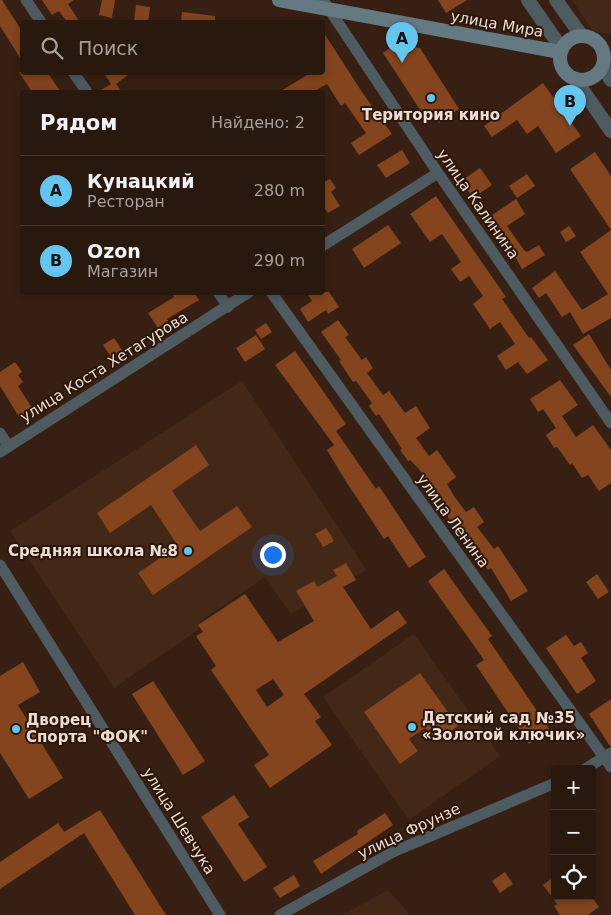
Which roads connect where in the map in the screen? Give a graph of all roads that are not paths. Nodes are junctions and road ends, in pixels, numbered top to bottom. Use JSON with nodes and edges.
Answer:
{"nodes":[{"id":1,"x":26,"y":0,"type":"edge"},
{"id":2,"x":279,"y":0,"type":"edge"},
{"id":3,"x":528,"y":0,"type":"edge"},
{"id":4,"x":556,"y":0,"type":"edge"},
{"id":5,"x":327,"y":5,"type":"edge"},
{"id":6,"x":40,"y":20,"type":"edge"},
{"id":7,"x":581,"y":35,"type":"junction"},
{"id":8,"x":561,"y":50,"type":"junction"},
{"id":9,"x":606,"y":61,"type":"edge"},
{"id":10,"x":76,"y":75,"type":"edge"},
{"id":11,"x":575,"y":79,"type":"junction"},
{"id":12,"x":611,"y":80,"type":"edge"},
{"id":13,"x":86,"y":90,"type":"edge"},
{"id":14,"x":611,"y":131,"type":"edge"},
{"id":15,"x":438,"y":173,"type":"junction"},
{"id":16,"x":325,"y":244,"type":"edge"},
{"id":17,"x":220,"y":295,"type":"edge"},
{"id":18,"x":244,"y":295,"type":"edge"},
{"id":19,"x":273,"y":295,"type":"edge"},
{"id":20,"x":228,"y":306,"type":"junction"},
{"id":21,"x":611,"y":423,"type":"edge"},
{"id":22,"x":0,"y":433,"type":"edge"},
{"id":23,"x":4,"y":449,"type":"edge"},
{"id":24,"x":0,"y":565,"type":"edge"},
{"id":25,"x":607,"y":755,"type":"edge"},
{"id":26,"x":591,"y":765,"type":"edge"},
{"id":27,"x":611,"y":767,"type":"edge"},
{"id":28,"x":551,"y":785,"type":"edge"},
{"id":29,"x":220,"y":915,"type":"edge"},
{"id":30,"x":280,"y":915,"type":"edge"}],
"edges":[{"from":1,"to":6,"type":"street"},
{"from":2,"to":5,"type":"main road","name":"улица Мира"},
{"from":3,"to":8,"type":"street"},
{"from":4,"to":7,"type":"street"},
{"from":5,"to":8,"type":"main road","name":"улица Мира"},
{"from":5,"to":15,"type":"street","name":"улица Калинина"},
{"from":7,"to":8,"type":"main road"},
{"from":7,"to":9,"type":"main road"},
{"from":8,"to":11,"type":"main road"},
{"from":9,"to":11,"type":"main road"},
{"from":9,"to":12,"type":"street"},
{"from":10,"to":13,"type":"street"},
{"from":11,"to":14,"type":"street"},
{"from":15,"to":16,"type":"street"},
{"from":15,"to":21,"type":"street","name":"улица Калинина"},
{"from":17,"to":20,"type":"street"},
{"from":18,"to":20,"type":"street","name":"улица Коста Хетагурова"},
{"from":19,"to":25,"type":"street","name":"улица Ленина"},
{"from":20,"to":23,"type":"street","name":"улица Коста Хетагурова"},
{"from":22,"to":23,"type":"street"},
{"from":24,"to":29,"type":"street","name":"улица Шевчука"},
{"from":25,"to":26,"type":"street"},
{"from":25,"to":27,"type":"street","name":"улица Ленина"},
{"from":28,"to":30,"type":"street","name":"улица Фрунзе"}]}
